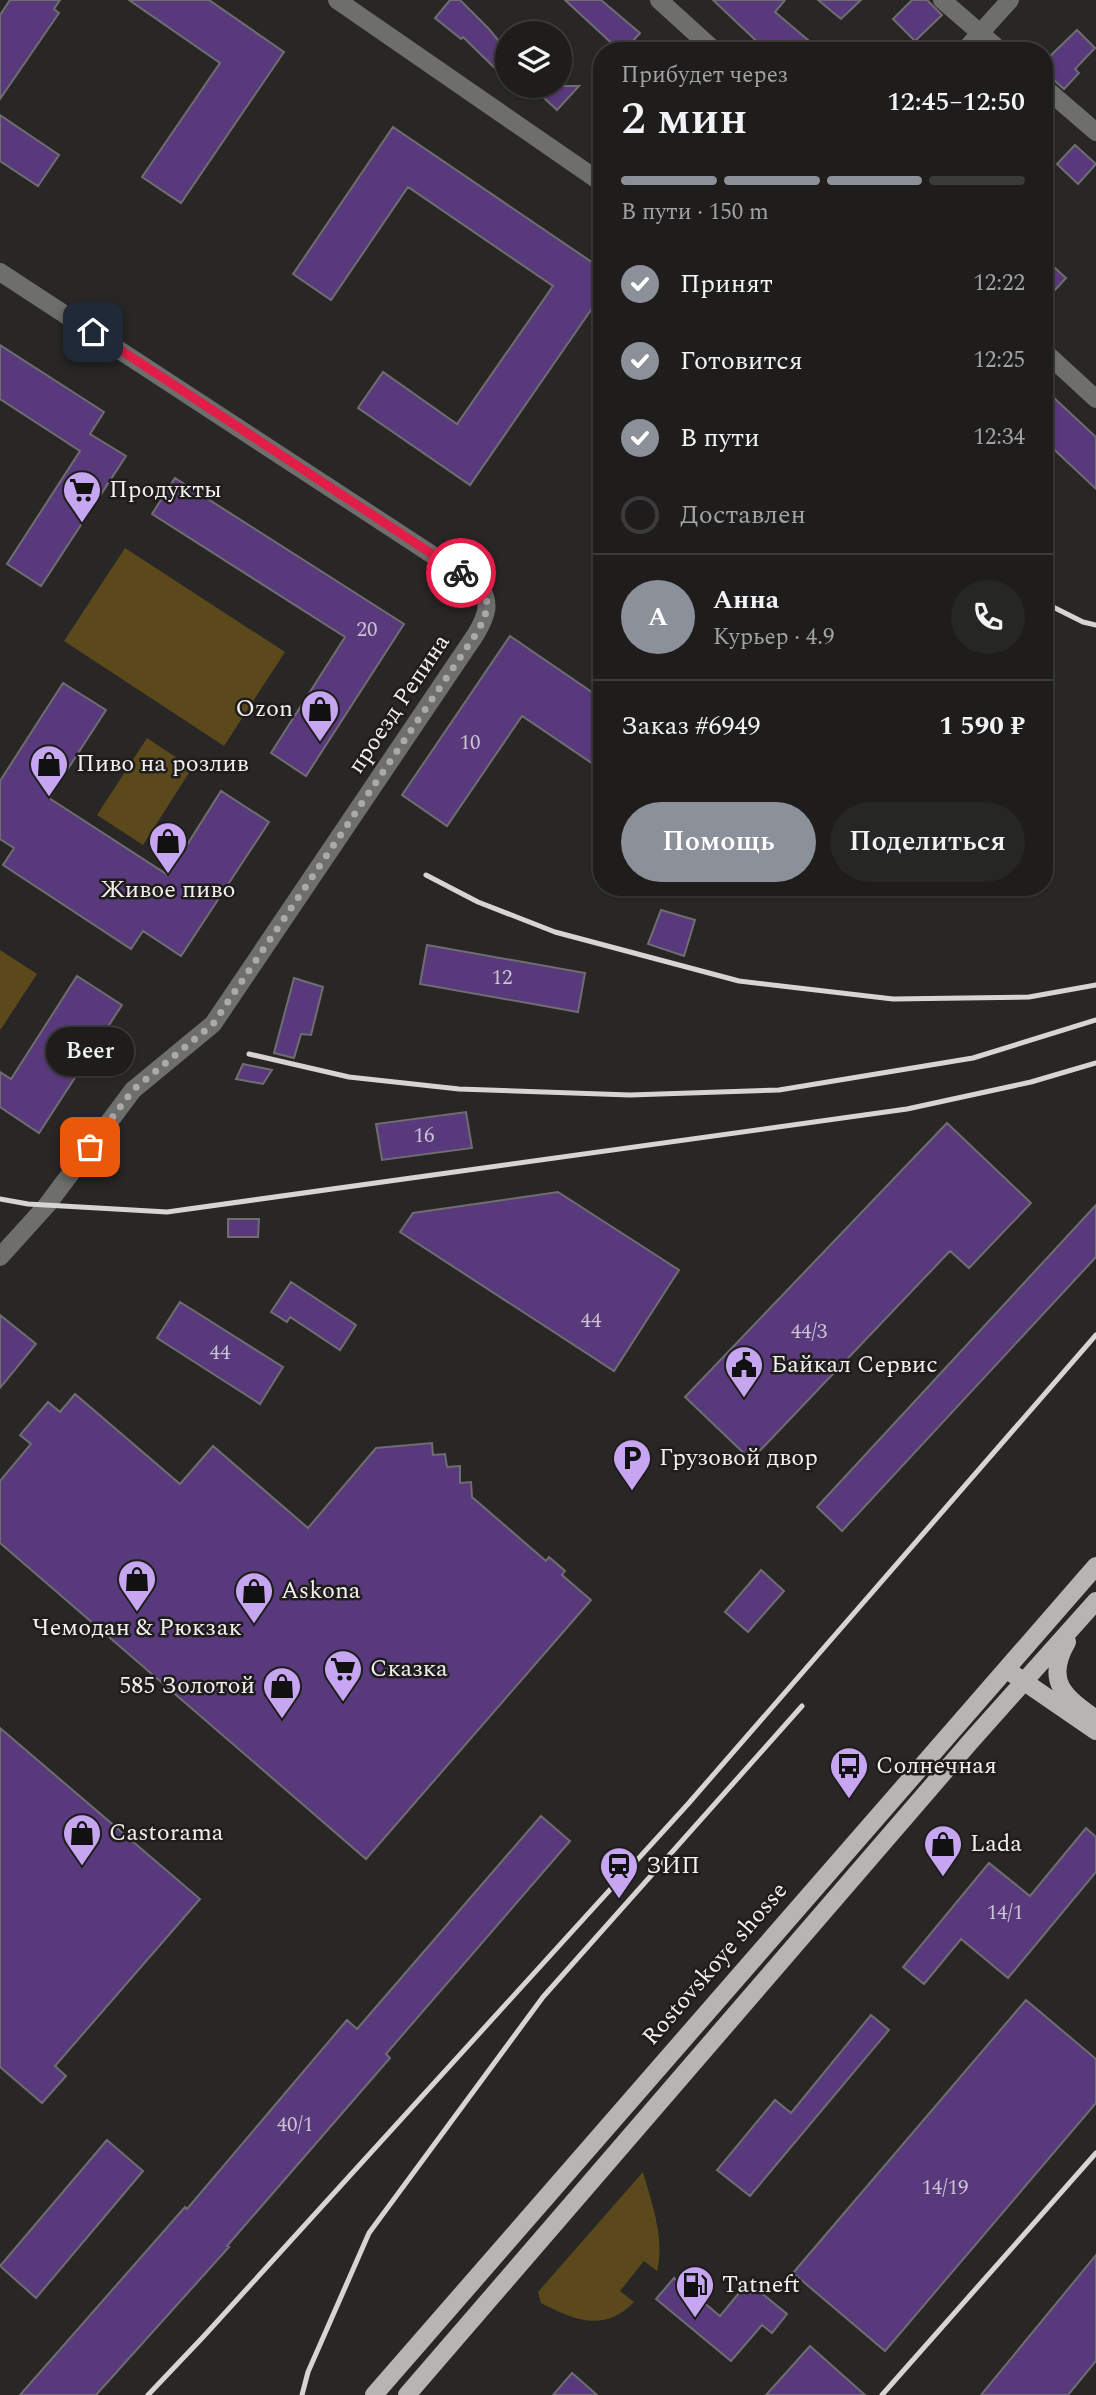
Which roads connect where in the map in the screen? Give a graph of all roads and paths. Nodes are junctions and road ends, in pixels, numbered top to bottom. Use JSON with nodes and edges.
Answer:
{"nodes":[{"id":1,"x":337,"y":0,"type":"edge"},
{"id":2,"x":659,"y":0,"type":"edge"},
{"id":3,"x":943,"y":0,"type":"edge"},
{"id":4,"x":1010,"y":0,"type":"edge"},
{"id":5,"x":980,"y":33,"type":"junction"},
{"id":6,"x":705,"y":42,"type":"edge"},
{"id":7,"x":972,"y":42,"type":"edge"},
{"id":8,"x":990,"y":42,"type":"edge"},
{"id":9,"x":1053,"y":95,"type":"edge"},
{"id":10,"x":1096,"y":132,"type":"edge"},
{"id":11,"x":593,"y":177,"type":"edge"},
{"id":12,"x":0,"y":272,"type":"edge"},
{"id":13,"x":1053,"y":359,"type":"edge"},
{"id":14,"x":1096,"y":399,"type":"edge"},
{"id":15,"x":0,"y":1257,"type":"edge"},
{"id":16,"x":1096,"y":1566,"type":"edge"},
{"id":17,"x":1094,"y":1603,"type":"edge"},
{"id":18,"x":1004,"y":1668,"type":"junction"},
{"id":19,"x":1023,"y":1681,"type":"junction"},
{"id":20,"x":1096,"y":1719,"type":"edge"},
{"id":21,"x":1096,"y":1731,"type":"edge"},
{"id":22,"x":374,"y":2395,"type":"edge"},
{"id":23,"x":407,"y":2395,"type":"edge"}],
"edges":[{"from":1,"to":11,"type":"street"},
{"from":2,"to":6,"type":"street"},
{"from":3,"to":5,"type":"street"},
{"from":4,"to":5,"type":"street"},
{"from":5,"to":7,"type":"street"},
{"from":5,"to":8,"type":"street"},
{"from":9,"to":10,"type":"street"},
{"from":12,"to":15,"type":"street","name":"проезд Репина"},
{"from":13,"to":14,"type":"street"},
{"from":16,"to":18,"type":"main road","name":"Rostovskoye shosse"},
{"from":17,"to":19,"type":"main road","name":"Rostovskoye shosse"},
{"from":17,"to":20,"type":"main road"},
{"from":18,"to":19,"type":"main road"},
{"from":18,"to":22,"type":"main road","name":"Rostovskoye shosse"},
{"from":19,"to":21,"type":"main road"},
{"from":19,"to":23,"type":"main road","name":"Rostovskoye shosse"}]}
